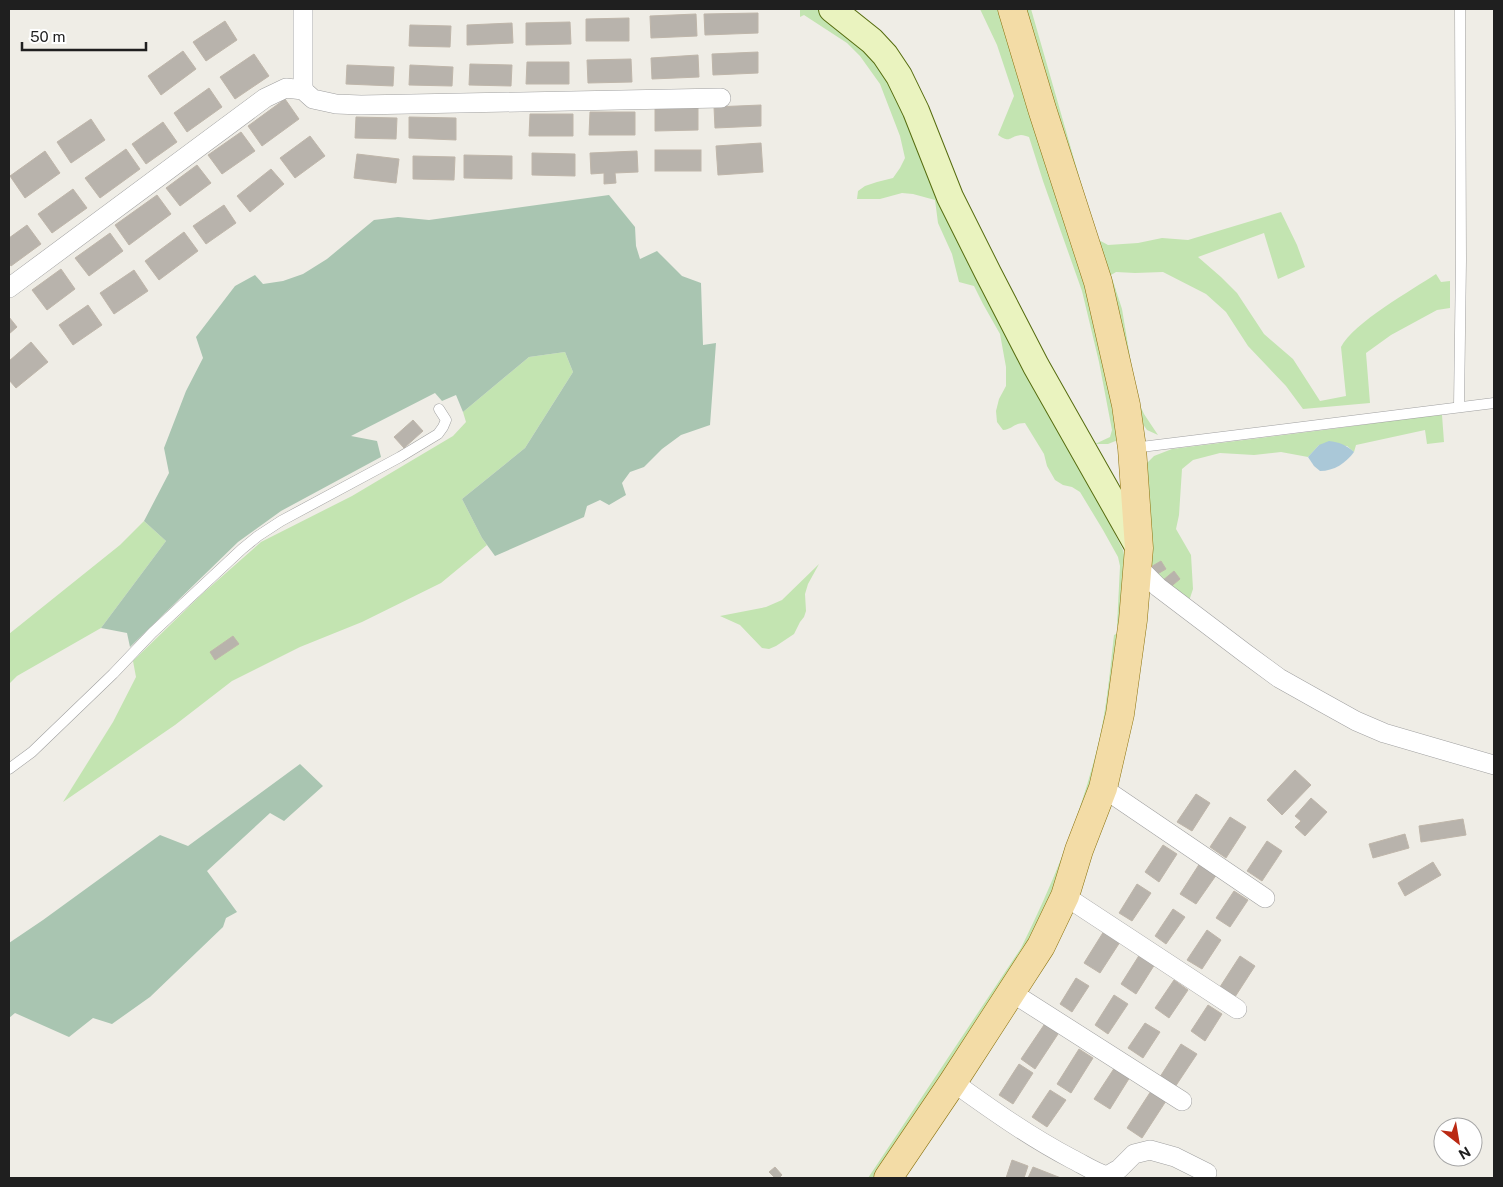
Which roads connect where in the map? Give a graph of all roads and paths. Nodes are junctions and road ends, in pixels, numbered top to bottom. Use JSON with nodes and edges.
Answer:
{"nodes":[{"id":1,"x":303,"y":9,"type":"edge"},
{"id":2,"x":832,"y":9,"type":"edge"},
{"id":3,"x":1012,"y":9,"type":"edge"},
{"id":4,"x":1460,"y":9,"type":"edge"},
{"id":5,"x":303,"y":90,"type":"junction"},
{"id":6,"x":721,"y":98,"type":"dead end"},
{"id":7,"x":9,"y":288,"type":"edge"},
{"id":8,"x":1494,"y":403,"type":"edge"},
{"id":9,"x":1459,"y":406,"type":"junction"},
{"id":10,"x":439,"y":409,"type":"dead end"},
{"id":11,"x":1132,"y":448,"type":"junction"},
{"id":12,"x":1138,"y":557,"type":"junction"},
{"id":13,"x":1494,"y":766,"type":"edge"},
{"id":14,"x":9,"y":769,"type":"edge"},
{"id":15,"x":1103,"y":788,"type":"junction"},
{"id":16,"x":1065,"y":896,"type":"junction"},
{"id":17,"x":1265,"y":898,"type":"dead end"},
{"id":18,"x":1011,"y":992,"type":"junction"},
{"id":19,"x":1237,"y":1009,"type":"dead end"},
{"id":20,"x":953,"y":1082,"type":"junction"},
{"id":21,"x":1182,"y":1102,"type":"dead end"},
{"id":22,"x":1207,"y":1173,"type":"dead end"},
{"id":23,"x":888,"y":1178,"type":"edge"}],
"edges":[{"from":1,"to":5,"type":"street"},
{"from":2,"to":12,"type":"street"},
{"from":3,"to":11,"type":"main road"},
{"from":4,"to":9,"type":"lane"},
{"from":5,"to":6,"type":"street"},
{"from":5,"to":7,"type":"street"},
{"from":8,"to":9,"type":"lane"},
{"from":9,"to":11,"type":"lane"},
{"from":10,"to":14,"type":"lane"},
{"from":11,"to":12,"type":"main road"},
{"from":12,"to":13,"type":"street"},
{"from":12,"to":15,"type":"main road"},
{"from":15,"to":16,"type":"main road"},
{"from":15,"to":17,"type":"street"},
{"from":16,"to":18,"type":"main road"},
{"from":16,"to":19,"type":"street"},
{"from":18,"to":20,"type":"main road"},
{"from":18,"to":21,"type":"street"},
{"from":20,"to":22,"type":"street"},
{"from":20,"to":23,"type":"main road"}]}
